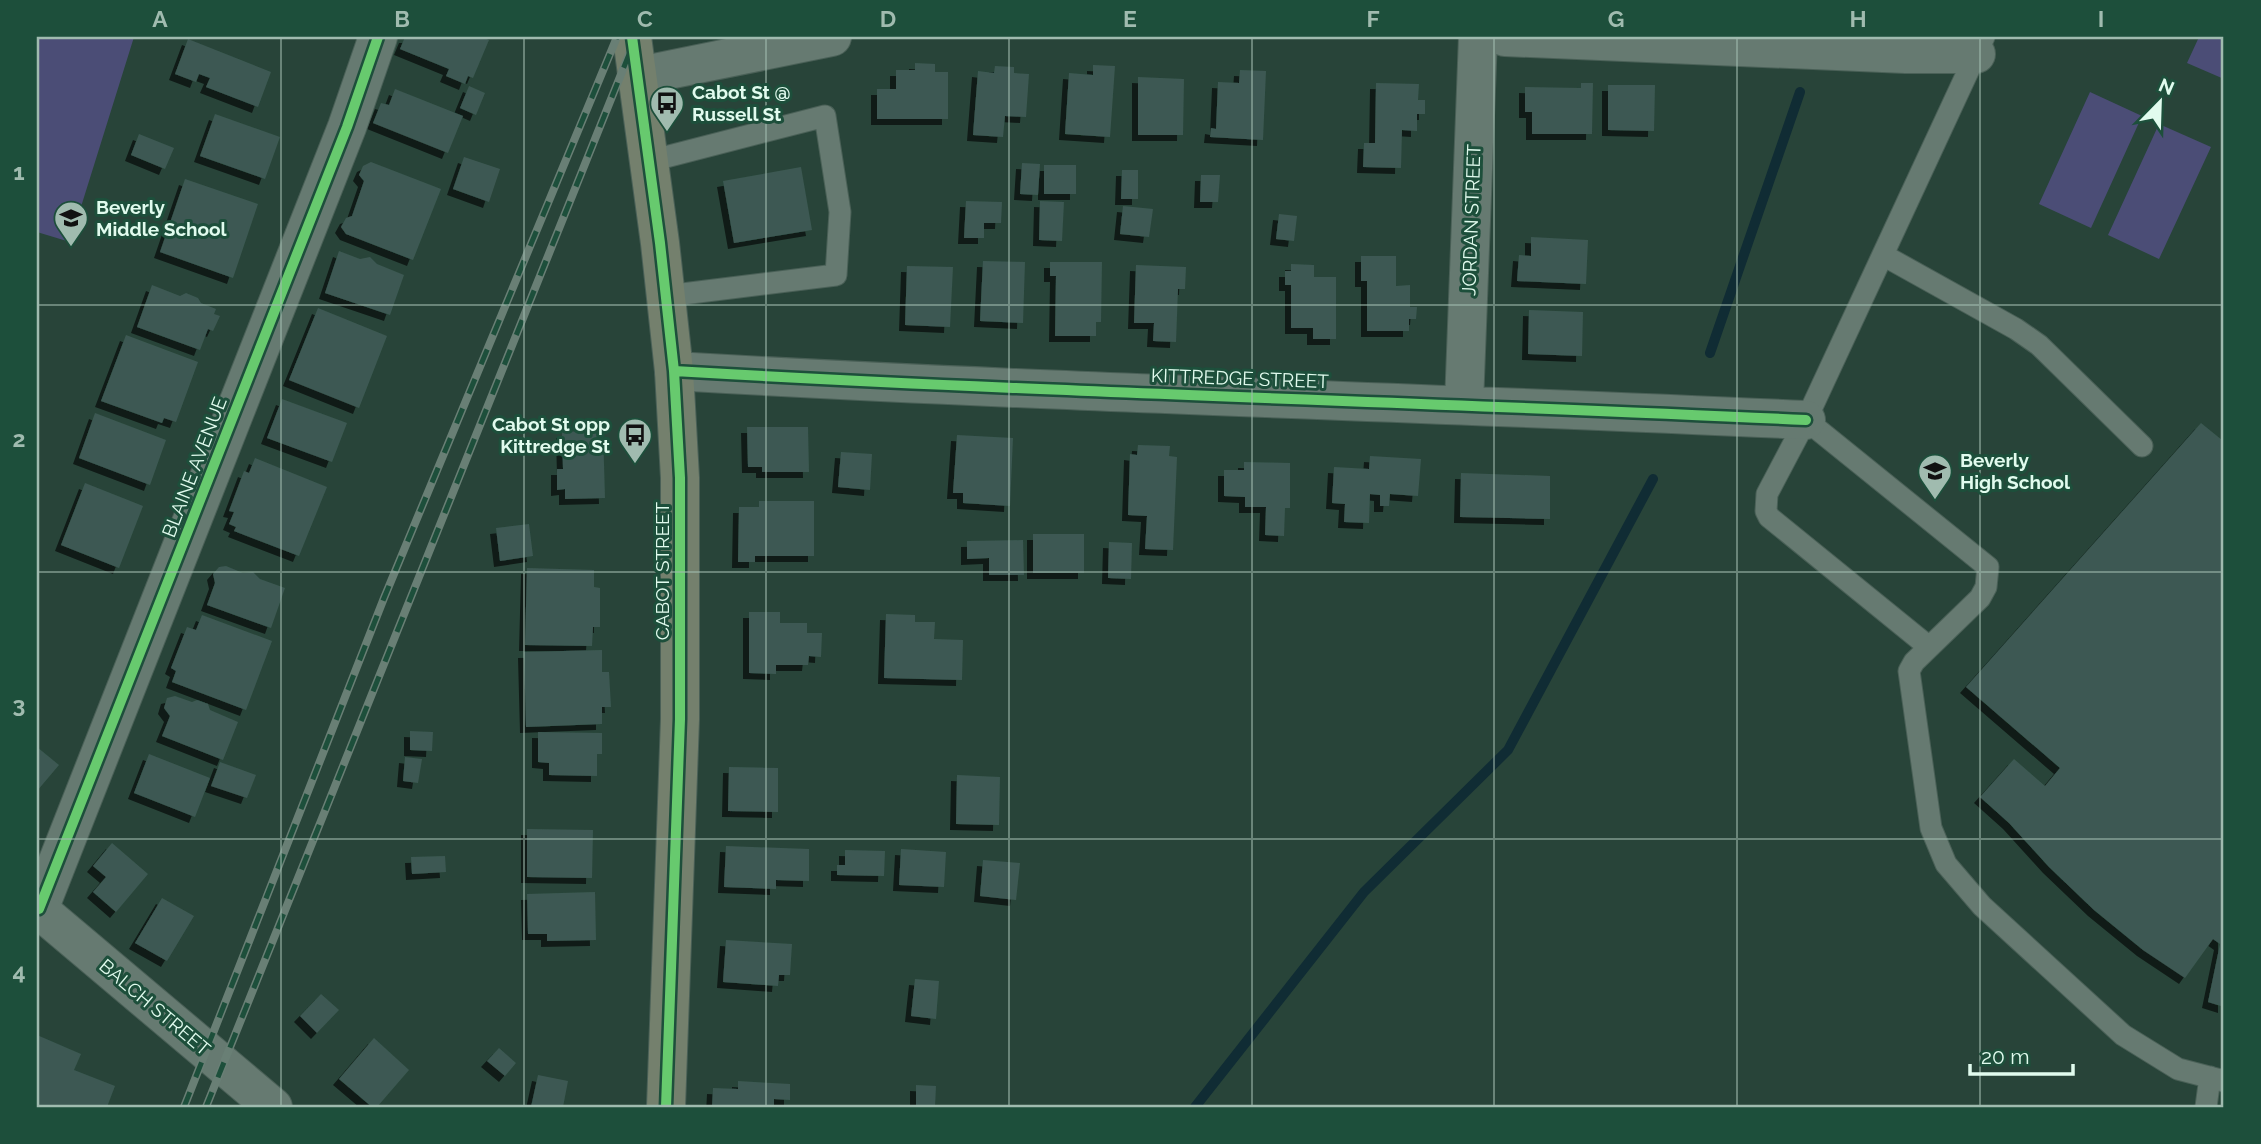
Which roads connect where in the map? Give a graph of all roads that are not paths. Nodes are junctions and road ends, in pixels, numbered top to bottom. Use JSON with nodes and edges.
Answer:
{"nodes":[{"id":1,"x":379,"y":37,"type":"edge"},
{"id":2,"x":632,"y":37,"type":"edge"},
{"id":3,"x":832,"y":37,"type":"edge"},
{"id":4,"x":1478,"y":37,"type":"edge"},
{"id":5,"x":1505,"y":37,"type":"edge"},
{"id":6,"x":1980,"y":45,"type":"edge"},
{"id":7,"x":639,"y":76,"type":"junction"},
{"id":8,"x":650,"y":161,"type":"junction"},
{"id":9,"x":1882,"y":256,"type":"junction"},
{"id":10,"x":666,"y":296,"type":"junction"},
{"id":11,"x":674,"y":371,"type":"junction"},
{"id":12,"x":1464,"y":404,"type":"junction"},
{"id":13,"x":1806,"y":420,"type":"junction"},
{"id":14,"x":2143,"y":446,"type":"dead end"},
{"id":15,"x":1929,"y":647,"type":"junction"},
{"id":16,"x":38,"y":908,"type":"edge"},
{"id":17,"x":2217,"y":1079,"type":"edge"},
{"id":18,"x":273,"y":1107,"type":"edge"},
{"id":19,"x":666,"y":1107,"type":"edge"},
{"id":20,"x":2206,"y":1107,"type":"edge"}],
"edges":[{"from":1,"to":16,"type":"street","name":"BLAINE AVENUE"},
{"from":2,"to":7,"type":"highway","name":"CABOT STREET"},
{"from":3,"to":7,"type":"street"},
{"from":4,"to":12,"type":"street","name":"JORDAN STREET"},
{"from":5,"to":6,"type":"street"},
{"from":6,"to":9,"type":"lane"},
{"from":7,"to":8,"type":"highway","name":"CABOT STREET"},
{"from":8,"to":10,"type":"highway","name":"CABOT STREET"},
{"from":8,"to":10,"type":"lane"},
{"from":9,"to":13,"type":"lane"},
{"from":9,"to":14,"type":"lane"},
{"from":10,"to":11,"type":"highway","name":"CABOT STREET"},
{"from":11,"to":12,"type":"street","name":"KITTREDGE STREET"},
{"from":11,"to":19,"type":"highway","name":"CABOT STREET"},
{"from":12,"to":13,"type":"street","name":"KITTREDGE STREET"},
{"from":13,"to":15,"type":"lane"},
{"from":13,"to":15,"type":"lane"},
{"from":15,"to":17,"type":"lane"},
{"from":16,"to":18,"type":"street","name":"BALCH STREET"},
{"from":17,"to":20,"type":"lane"}]}
